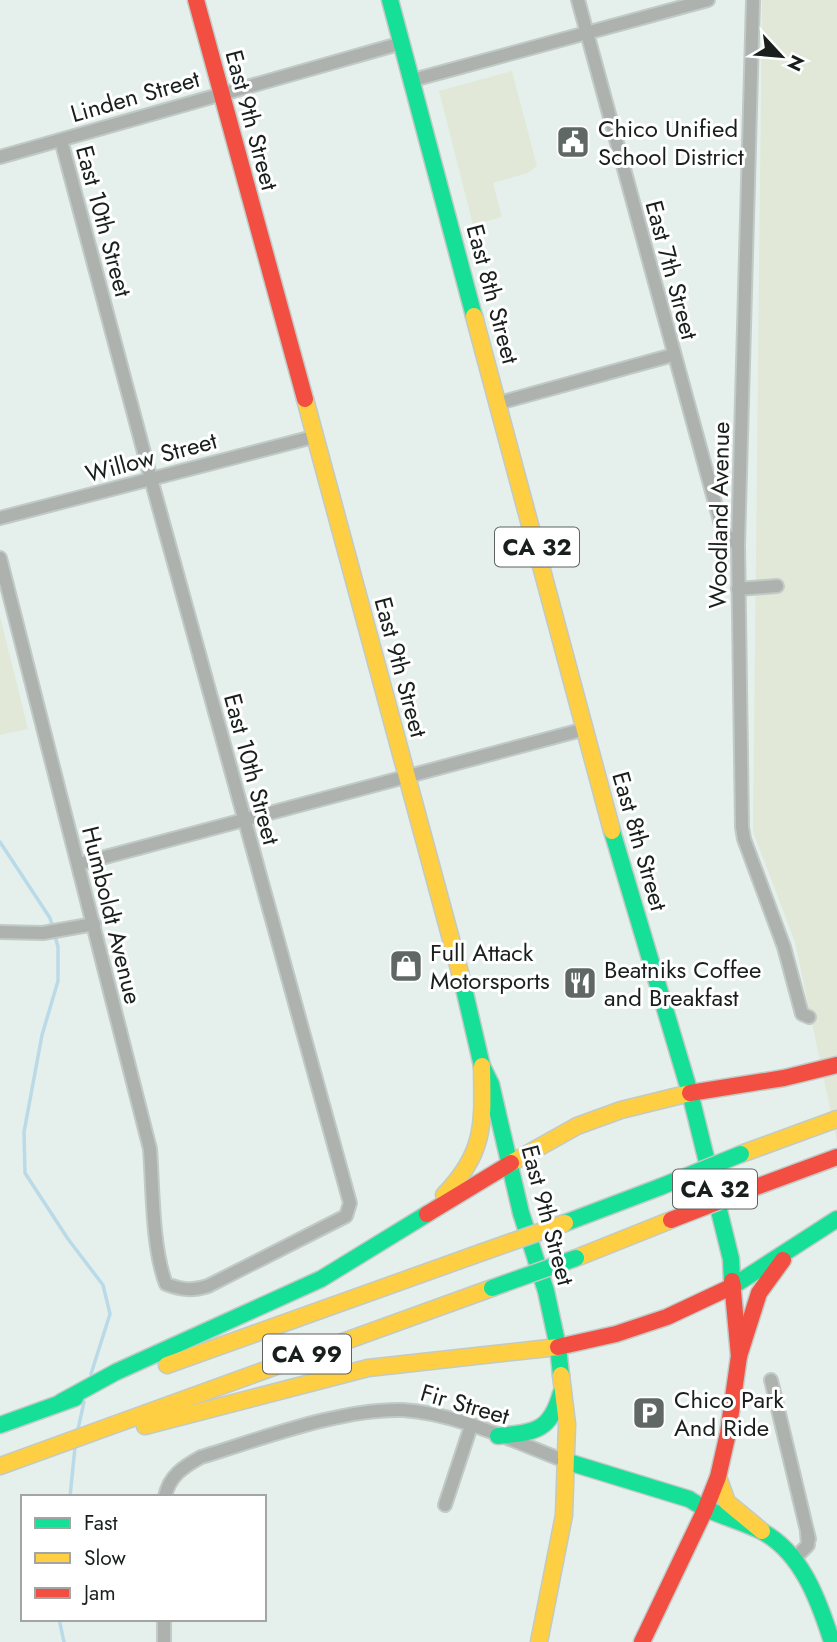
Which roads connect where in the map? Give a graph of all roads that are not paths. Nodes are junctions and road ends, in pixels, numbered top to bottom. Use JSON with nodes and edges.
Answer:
{"nodes":[{"id":1,"x":196,"y":0,"type":"edge"},
{"id":2,"x":390,"y":0,"type":"edge"},
{"id":3,"x":578,"y":0,"type":"edge"},
{"id":4,"x":708,"y":0,"type":"edge"},
{"id":5,"x":752,"y":0,"type":"edge"},
{"id":6,"x":587,"y":34,"type":"junction"},
{"id":7,"x":402,"y":43,"type":"junction"},
{"id":8,"x":413,"y":80,"type":"junction"},
{"id":9,"x":221,"y":93,"type":"junction"},
{"id":10,"x":61,"y":139,"type":"junction"},
{"id":11,"x":0,"y":157,"type":"edge"},
{"id":12,"x":673,"y":355,"type":"junction"},
{"id":13,"x":499,"y":403,"type":"junction"},
{"id":14,"x":313,"y":437,"type":"junction"},
{"id":15,"x":151,"y":479,"type":"junction"},
{"id":16,"x":0,"y":518,"type":"edge"},
{"id":17,"x":738,"y":545,"type":"junction"},
{"id":18,"x":0,"y":558,"type":"edge"},
{"id":19,"x":777,"y":586,"type":"dead end"},
{"id":20,"x":738,"y":589,"type":"junction"},
{"id":21,"x":585,"y":729,"type":"junction"},
{"id":22,"x":408,"y":777,"type":"junction"},
{"id":23,"x":245,"y":821,"type":"junction"},
{"id":24,"x":79,"y":864,"type":"junction"},
{"id":25,"x":94,"y":924,"type":"junction"},
{"id":26,"x":0,"y":932,"type":"edge"},
{"id":27,"x":809,"y":1017,"type":"dead end"},
{"id":28,"x":837,"y":1065,"type":"edge"},
{"id":29,"x":482,"y":1066,"type":"junction"},
{"id":30,"x":690,"y":1093,"type":"junction"},
{"id":31,"x":837,"y":1119,"type":"edge"},
{"id":32,"x":837,"y":1157,"type":"edge"},
{"id":33,"x":511,"y":1163,"type":"junction"},
{"id":34,"x":837,"y":1219,"type":"edge"},
{"id":35,"x":383,"y":1242,"type":"junction"},
{"id":36,"x":792,"y":1249,"type":"junction"},
{"id":37,"x":166,"y":1284,"type":"joint"},
{"id":38,"x":733,"y":1286,"type":"junction"},
{"id":39,"x":558,"y":1347,"type":"junction"},
{"id":40,"x":739,"y":1356,"type":"junction"},
{"id":41,"x":114,"y":1378,"type":"junction"},
{"id":42,"x":771,"y":1380,"type":"dead end"},
{"id":43,"x":563,"y":1385,"type":"junction"},
{"id":44,"x":0,"y":1425,"type":"edge"},
{"id":45,"x":471,"y":1426,"type":"junction"},
{"id":46,"x":105,"y":1427,"type":"junction"},
{"id":47,"x":498,"y":1436,"type":"junction"},
{"id":48,"x":565,"y":1461,"type":"junction"},
{"id":49,"x":0,"y":1466,"type":"edge"},
{"id":50,"x":718,"y":1478,"type":"junction"},
{"id":51,"x":166,"y":1495,"type":"edge"},
{"id":52,"x":445,"y":1505,"type":"dead end"},
{"id":53,"x":705,"y":1510,"type":"junction"},
{"id":54,"x":762,"y":1531,"type":"junction"},
{"id":55,"x":793,"y":1560,"type":"junction"},
{"id":56,"x":164,"y":1621,"type":"edge"},
{"id":57,"x":164,"y":1642,"type":"edge"},
{"id":58,"x":539,"y":1642,"type":"edge"},
{"id":59,"x":642,"y":1642,"type":"edge"},
{"id":60,"x":832,"y":1642,"type":"edge"}],
"edges":[{"from":1,"to":9,"type":"main road","name":"East 9th Street"},
{"from":2,"to":7,"type":"main road","name":"East 8th Street","number":"CA 32"},
{"from":3,"to":6,"type":"street","name":"East 7th Street"},
{"from":4,"to":6,"type":"street"},
{"from":5,"to":17,"type":"street","name":"Woodland Avenue"},
{"from":6,"to":8,"type":"street"},
{"from":6,"to":12,"type":"street","name":"East 7th Street"},
{"from":7,"to":8,"type":"main road","name":"East 8th Street","number":"CA 32"},
{"from":7,"to":9,"type":"street","name":"Linden Street"},
{"from":8,"to":13,"type":"main road","name":"East 8th Street","number":"CA 32"},
{"from":9,"to":10,"type":"street","name":"Linden Street"},
{"from":9,"to":14,"type":"main road","name":"East 9th Street"},
{"from":10,"to":11,"type":"street","name":"Linden Street"},
{"from":10,"to":15,"type":"street","name":"East 10th Street"},
{"from":12,"to":13,"type":"street"},
{"from":12,"to":17,"type":"street","name":"East 7th Street"},
{"from":13,"to":21,"type":"main road","name":"East 8th Street","number":"CA 32"},
{"from":14,"to":15,"type":"street","name":"Willow Street"},
{"from":14,"to":22,"type":"main road","name":"East 9th Street"},
{"from":15,"to":16,"type":"street","name":"Willow Street"},
{"from":15,"to":23,"type":"street","name":"East 10th Street"},
{"from":17,"to":20,"type":"street","name":"Woodland Avenue"},
{"from":18,"to":24,"type":"street","name":"Humboldt Avenue"},
{"from":19,"to":20,"type":"street"},
{"from":20,"to":27,"type":"street","name":"Woodland Avenue"},
{"from":21,"to":22,"type":"street"},
{"from":21,"to":30,"type":"main road","name":"East 8th Street","number":"CA 32"},
{"from":22,"to":23,"type":"street"},
{"from":22,"to":29,"type":"main road","name":"East 9th Street"},
{"from":23,"to":24,"type":"street"},
{"from":23,"to":37,"type":"street","name":"East 10th Street"},
{"from":24,"to":25,"type":"street","name":"Humboldt Avenue"},
{"from":25,"to":26,"type":"street"},
{"from":25,"to":37,"type":"street","name":"Humboldt Avenue"},
{"from":28,"to":30,"type":"main road"},
{"from":29,"to":33,"type":"main road","name":"East 9th Street"},
{"from":29,"to":35,"type":"main road"},
{"from":30,"to":33,"type":"main road"},
{"from":30,"to":38,"type":"main road","name":"East 8th Street","number":"CA 32"},
{"from":31,"to":41,"type":"main road","number":"CA 99","bridge":true},
{"from":32,"to":46,"type":"main road","number":"CA 99","bridge":true},
{"from":33,"to":35,"type":"main road"},
{"from":33,"to":39,"type":"main road","name":"East 9th Street"},
{"from":34,"to":36,"type":"main road"},
{"from":35,"to":41,"type":"main road"},
{"from":36,"to":38,"type":"main road"},
{"from":36,"to":40,"type":"main road"},
{"from":38,"to":39,"type":"main road"},
{"from":38,"to":40,"type":"main road","name":"East 8th Street","number":"CA 32"},
{"from":39,"to":43,"type":"main road","name":"East 9th Street"},
{"from":39,"to":46,"type":"main road"},
{"from":40,"to":50,"type":"main road","name":"East 8th Street","number":"CA 32"},
{"from":41,"to":44,"type":"main road","number":"CA 99"},
{"from":42,"to":55,"type":"street"},
{"from":43,"to":47,"type":"main road"},
{"from":43,"to":48,"type":"main road","name":"East 9th Street"},
{"from":45,"to":47,"type":"street","name":"Fir Street"},
{"from":45,"to":51,"type":"street","name":"Fir Street"},
{"from":45,"to":52,"type":"street"},
{"from":46,"to":49,"type":"main road","number":"CA 99"},
{"from":47,"to":48,"type":"street","name":"Fir Street"},
{"from":48,"to":53,"type":"main road","name":"Fir Street"},
{"from":48,"to":58,"type":"main road","name":"East 9th Street"},
{"from":50,"to":53,"type":"main road","name":"East 8th Street","number":"CA 32"},
{"from":50,"to":54,"type":"main road"},
{"from":53,"to":54,"type":"main road"},
{"from":53,"to":59,"type":"main road","number":"CA 32"},
{"from":54,"to":55,"type":"main road"},
{"from":55,"to":60,"type":"main road"},
{"from":56,"to":57,"type":"street"}]}
